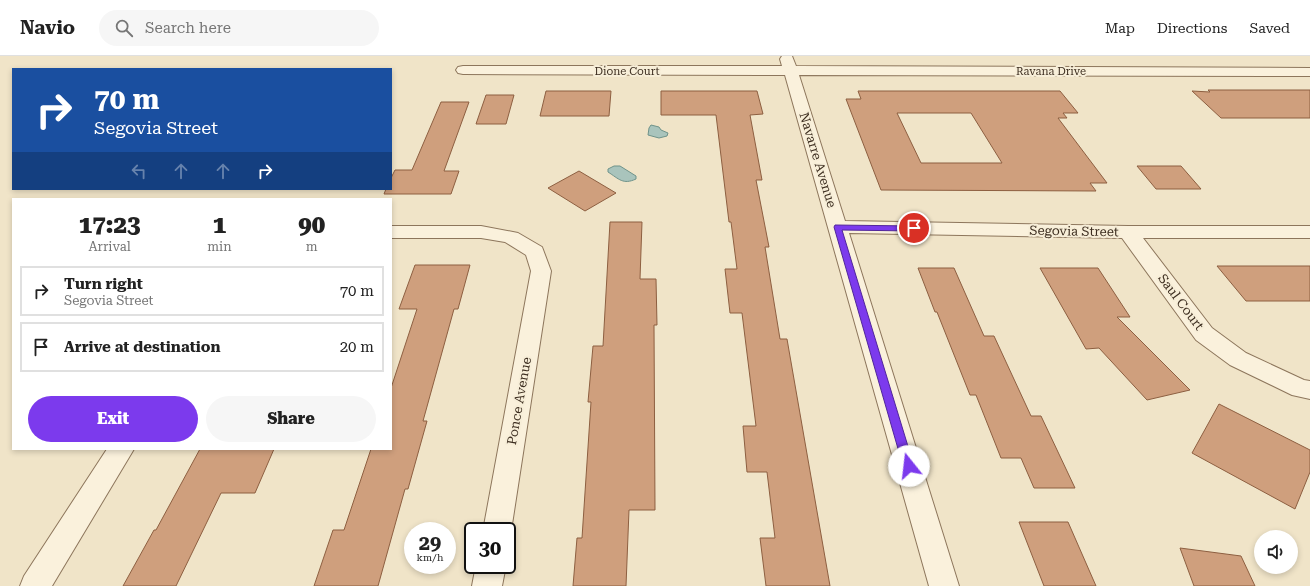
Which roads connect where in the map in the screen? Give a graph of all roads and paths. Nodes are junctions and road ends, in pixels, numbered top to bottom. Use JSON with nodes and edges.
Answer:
{"nodes":[{"id":1,"x":789,"y":64,"type":"edge"},
{"id":2,"x":463,"y":70,"type":"dead end"},
{"id":3,"x":1310,"y":72,"type":"edge"},
{"id":4,"x":838,"y":227,"type":"junction"},
{"id":5,"x":392,"y":232,"type":"edge"},
{"id":6,"x":1128,"y":232,"type":"junction"},
{"id":7,"x":1310,"y":232,"type":"edge"},
{"id":8,"x":1310,"y":390,"type":"edge"},
{"id":9,"x":120,"y":450,"type":"edge"},
{"id":10,"x":499,"y":522,"type":"edge"},
{"id":11,"x":490,"y":574,"type":"edge"},
{"id":12,"x":36,"y":586,"type":"edge"},
{"id":13,"x":488,"y":586,"type":"edge"},
{"id":14,"x":944,"y":586,"type":"edge"}],
"edges":[{"from":1,"to":2,"type":"street","name":"Dione Court"},
{"from":1,"to":3,"type":"street","name":"Ravana Drive"},
{"from":1,"to":4,"type":"street","name":"Navarre Avenue"},
{"from":4,"to":6,"type":"street","name":"Segovia Street"},
{"from":4,"to":14,"type":"street","name":"Navarre Avenue"},
{"from":5,"to":10,"type":"street","name":"Ponce Avenue"},
{"from":6,"to":7,"type":"street","name":"Segovia Street"},
{"from":6,"to":8,"type":"street","name":"Saul Court"},
{"from":9,"to":12,"type":"street"},
{"from":11,"to":13,"type":"street"}]}
